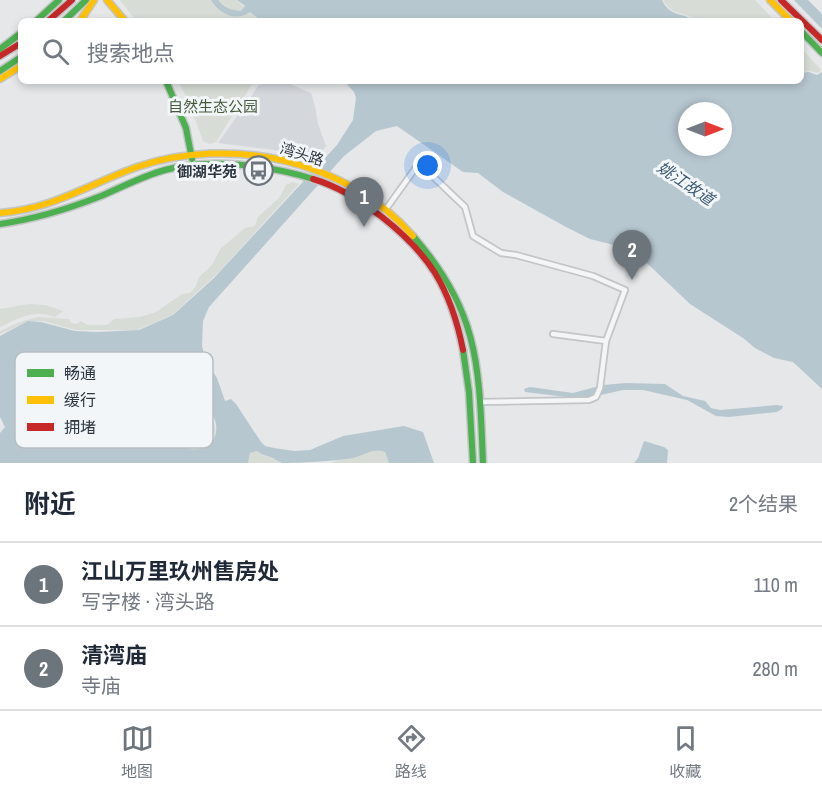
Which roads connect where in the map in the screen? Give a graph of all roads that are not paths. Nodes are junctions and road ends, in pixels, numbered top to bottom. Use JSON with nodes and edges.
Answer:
{"nodes":[{"id":1,"x":59,"y":0,"type":"edge"},
{"id":2,"x":86,"y":0,"type":"edge"},
{"id":3,"x":94,"y":0,"type":"edge"},
{"id":4,"x":107,"y":0,"type":"edge"},
{"id":5,"x":770,"y":0,"type":"edge"},
{"id":6,"x":781,"y":0,"type":"edge"},
{"id":7,"x":70,"y":2,"type":"edge"},
{"id":8,"x":39,"y":18,"type":"edge"},
{"id":9,"x":51,"y":18,"type":"edge"},
{"id":10,"x":68,"y":18,"type":"edge"},
{"id":11,"x":82,"y":18,"type":"edge"},
{"id":12,"x":122,"y":18,"type":"edge"},
{"id":13,"x":788,"y":18,"type":"edge"},
{"id":14,"x":799,"y":18,"type":"edge"},
{"id":15,"x":804,"y":22,"type":"edge"},
{"id":16,"x":804,"y":34,"type":"edge"},
{"id":17,"x":18,"y":35,"type":"edge"},
{"id":18,"x":822,"y":40,"type":"edge"},
{"id":19,"x":18,"y":45,"type":"edge"},
{"id":20,"x":0,"y":49,"type":"edge"},
{"id":21,"x":822,"y":53,"type":"edge"},
{"id":22,"x":0,"y":56,"type":"edge"},
{"id":23,"x":18,"y":59,"type":"edge"},
{"id":24,"x":18,"y":68,"type":"edge"},
{"id":25,"x":0,"y":71,"type":"edge"},
{"id":26,"x":0,"y":80,"type":"edge"},
{"id":27,"x":167,"y":84,"type":"edge"},
{"id":28,"x":191,"y":156,"type":"junction"},
{"id":29,"x":193,"y":166,"type":"junction"},
{"id":30,"x":386,"y":209,"type":"junction"},
{"id":31,"x":0,"y":213,"type":"edge"},
{"id":32,"x":0,"y":224,"type":"edge"},
{"id":33,"x":553,"y":334,"type":"dead end"},
{"id":34,"x":606,"y":341,"type":"junction"},
{"id":35,"x":480,"y":402,"type":"junction"},
{"id":36,"x":473,"y":463,"type":"edge"},
{"id":37,"x":483,"y":463,"type":"edge"}],
"edges":[{"from":1,"to":8,"type":"main road"},
{"from":2,"to":10,"type":"main road"},
{"from":3,"to":11,"type":"main road"},
{"from":4,"to":12,"type":"main road"},
{"from":5,"to":13,"type":"main road"},
{"from":6,"to":14,"type":"main road"},
{"from":7,"to":9,"type":"main road"},
{"from":15,"to":18,"type":"main road"},
{"from":16,"to":21,"type":"main road"},
{"from":17,"to":20,"type":"main road"},
{"from":19,"to":22,"type":"main road"},
{"from":23,"to":25,"type":"main road"},
{"from":24,"to":26,"type":"main road"},
{"from":27,"to":28,"type":"main road"},
{"from":28,"to":29,"type":"main road"},
{"from":28,"to":30,"type":"main road","name":"湾头路"},
{"from":28,"to":31,"type":"main road","name":"湾头路"},
{"from":29,"to":32,"type":"main road","name":"湾头路"},
{"from":29,"to":36,"type":"main road","name":"湾头路"},
{"from":30,"to":34,"type":"street"},
{"from":30,"to":35,"type":"main road","name":"湾头路"},
{"from":33,"to":34,"type":"street"},
{"from":34,"to":35,"type":"street"},
{"from":35,"to":37,"type":"main road","name":"湾头路"}]}
